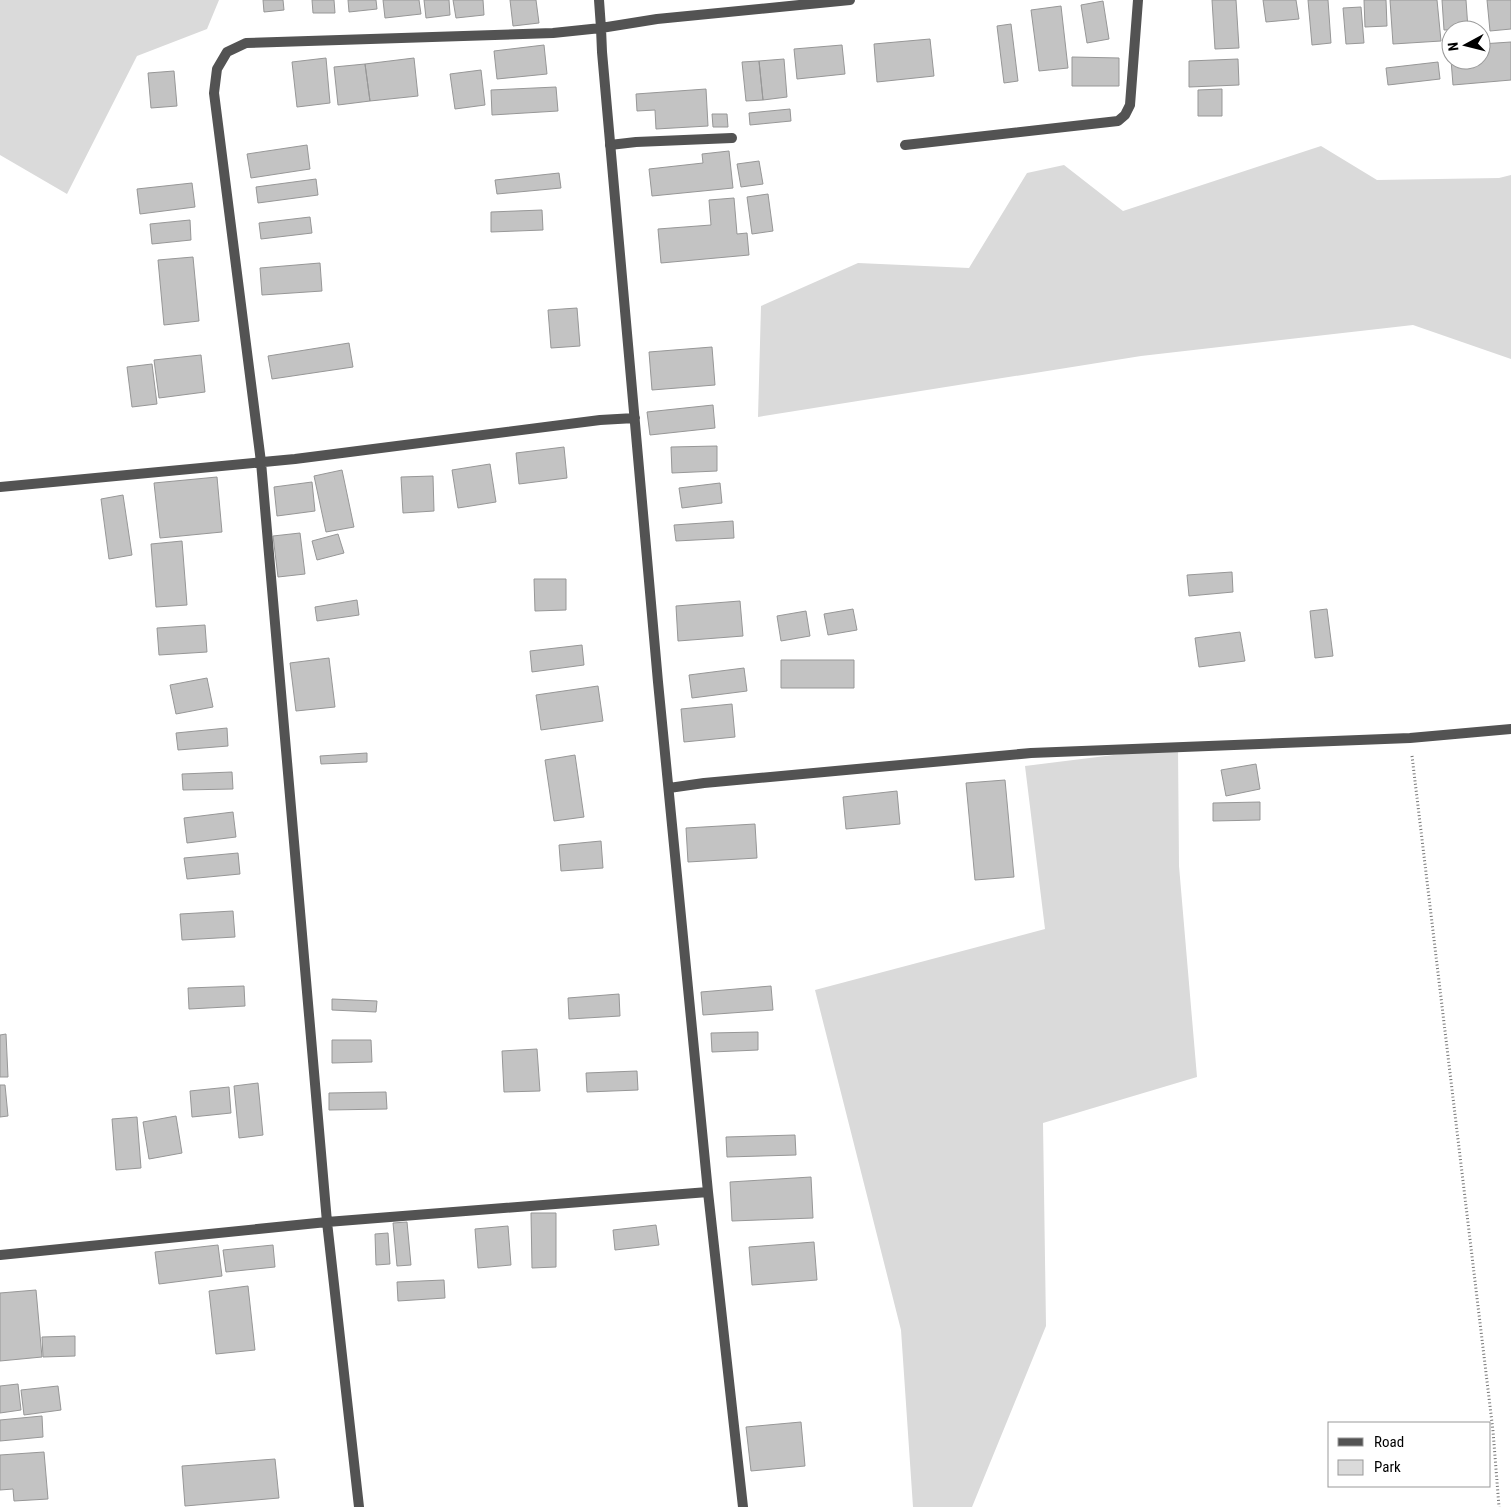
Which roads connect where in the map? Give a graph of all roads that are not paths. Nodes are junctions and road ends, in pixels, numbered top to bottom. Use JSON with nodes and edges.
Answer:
{"nodes":[{"id":1,"x":599,"y":0,"type":"edge"},
{"id":2,"x":850,"y":0,"type":"edge"},
{"id":3,"x":1138,"y":0,"type":"edge"},
{"id":4,"x":601,"y":28,"type":"junction"},
{"id":5,"x":732,"y":138,"type":"dead end"},
{"id":6,"x":610,"y":145,"type":"junction"},
{"id":7,"x":905,"y":145,"type":"dead end"},
{"id":8,"x":635,"y":418,"type":"junction"},
{"id":9,"x":260,"y":462,"type":"junction"},
{"id":10,"x":0,"y":486,"type":"edge"},
{"id":11,"x":1511,"y":729,"type":"edge"},
{"id":12,"x":669,"y":788,"type":"junction"},
{"id":13,"x":708,"y":1192,"type":"junction"},
{"id":14,"x":327,"y":1222,"type":"junction"},
{"id":15,"x":0,"y":1255,"type":"edge"},
{"id":16,"x":359,"y":1507,"type":"edge"},
{"id":17,"x":744,"y":1507,"type":"edge"}],
"edges":[{"from":1,"to":4,"type":"street"},
{"from":2,"to":4,"type":"street"},
{"from":3,"to":7,"type":"street"},
{"from":4,"to":6,"type":"street"},
{"from":4,"to":9,"type":"street"},
{"from":5,"to":6,"type":"street"},
{"from":6,"to":8,"type":"street"},
{"from":8,"to":9,"type":"street"},
{"from":8,"to":12,"type":"street"},
{"from":9,"to":10,"type":"street"},
{"from":9,"to":14,"type":"street"},
{"from":11,"to":12,"type":"street"},
{"from":12,"to":13,"type":"street"},
{"from":13,"to":14,"type":"street"},
{"from":13,"to":17,"type":"street"},
{"from":14,"to":15,"type":"street"},
{"from":14,"to":16,"type":"street"}]}
